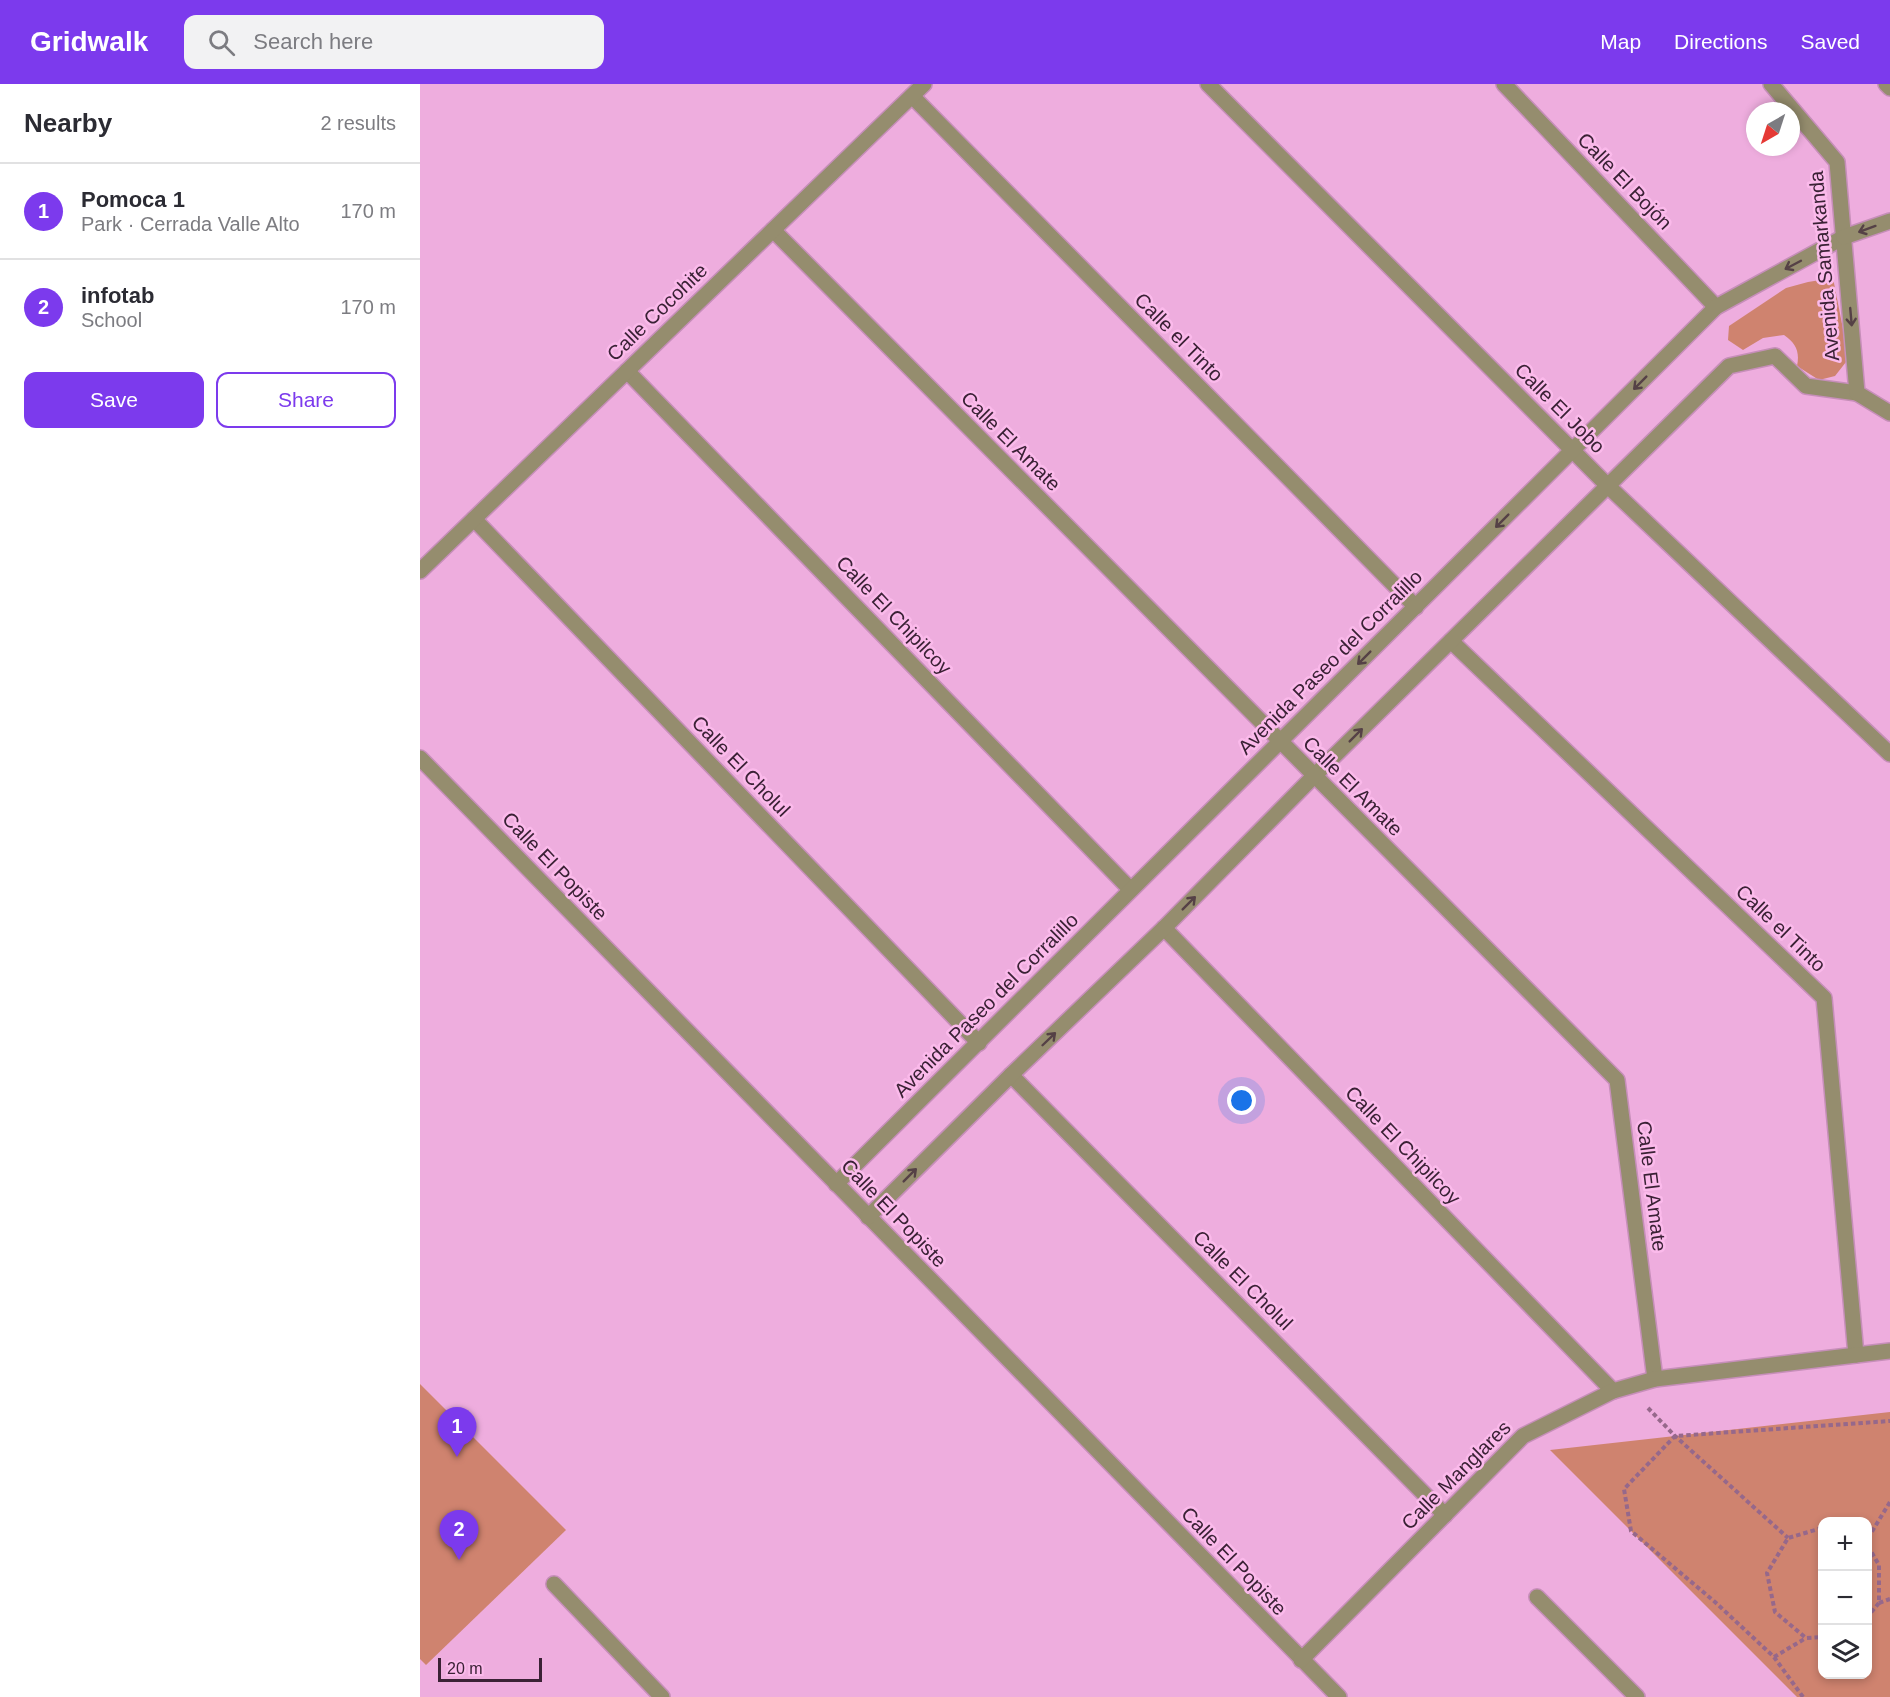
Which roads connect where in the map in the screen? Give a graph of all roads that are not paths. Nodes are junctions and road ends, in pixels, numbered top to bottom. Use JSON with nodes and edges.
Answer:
{"nodes":[{"id":1,"x":924,"y":84,"type":"edge"},
{"id":2,"x":1208,"y":84,"type":"edge"},
{"id":3,"x":1504,"y":84,"type":"edge"},
{"id":4,"x":1771,"y":84,"type":"edge"},
{"id":5,"x":1886,"y":84,"type":"edge"},
{"id":6,"x":1890,"y":88,"type":"edge"},
{"id":7,"x":912,"y":96,"type":"junction"},
{"id":8,"x":1890,"y":221,"type":"edge"},
{"id":9,"x":773,"y":230,"type":"junction"},
{"id":10,"x":1844,"y":237,"type":"junction"},
{"id":11,"x":1716,"y":307,"type":"junction"},
{"id":12,"x":627,"y":371,"type":"junction"},
{"id":13,"x":1857,"y":393,"type":"junction"},
{"id":14,"x":1890,"y":413,"type":"edge"},
{"id":15,"x":1572,"y":450,"type":"junction"},
{"id":16,"x":1608,"y":486,"type":"junction"},
{"id":17,"x":474,"y":519,"type":"junction"},
{"id":18,"x":420,"y":571,"type":"edge"},
{"id":19,"x":1416,"y":607,"type":"junction"},
{"id":20,"x":1451,"y":641,"type":"junction"},
{"id":21,"x":1280,"y":742,"type":"junction"},
{"id":22,"x":1890,"y":754,"type":"edge"},
{"id":23,"x":420,"y":758,"type":"edge"},
{"id":24,"x":1314,"y":776,"type":"junction"},
{"id":25,"x":1130,"y":889,"type":"junction"},
{"id":26,"x":1164,"y":928,"type":"junction"},
{"id":27,"x":978,"y":1043,"type":"junction"},
{"id":28,"x":1011,"y":1076,"type":"junction"},
{"id":29,"x":836,"y":1184,"type":"junction"},
{"id":30,"x":868,"y":1217,"type":"junction"},
{"id":31,"x":1890,"y":1351,"type":"edge"},
{"id":32,"x":1856,"y":1355,"type":"junction"},
{"id":33,"x":1655,"y":1379,"type":"junction"},
{"id":34,"x":1612,"y":1391,"type":"junction"},
{"id":35,"x":1445,"y":1515,"type":"junction"},
{"id":36,"x":554,"y":1584,"type":"dead end"},
{"id":37,"x":1538,"y":1597,"type":"dead end"},
{"id":38,"x":1302,"y":1660,"type":"junction"},
{"id":39,"x":662,"y":1697,"type":"edge"},
{"id":40,"x":1339,"y":1697,"type":"edge"},
{"id":41,"x":1637,"y":1697,"type":"edge"}],
"edges":[{"from":1,"to":7,"type":"street","name":"Calle Cocohite"},
{"from":2,"to":15,"type":"street","name":"Calle El Jobo"},
{"from":3,"to":11,"type":"street","name":"Calle El Bojón"},
{"from":4,"to":10,"type":"street","name":"Avenida Samarkanda"},
{"from":5,"to":6,"type":"street"},
{"from":7,"to":9,"type":"street","name":"Calle Cocohite"},
{"from":7,"to":19,"type":"street","name":"Calle el Tinto"},
{"from":8,"to":10,"type":"street","name":"Avenida Paseo del Corralillo","one_way":true},
{"from":9,"to":12,"type":"street","name":"Calle Cocohite"},
{"from":9,"to":21,"type":"street","name":"Calle El Amate"},
{"from":10,"to":11,"type":"street","name":"Avenida Paseo del Corralillo","one_way":true},
{"from":10,"to":13,"type":"street","name":"Avenida Samarkanda","one_way":true},
{"from":11,"to":15,"type":"street","name":"Avenida Paseo del Corralillo","one_way":true},
{"from":12,"to":17,"type":"street","name":"Calle Cocohite"},
{"from":12,"to":25,"type":"street","name":"Calle El Chipilcoy"},
{"from":13,"to":14,"type":"street"},
{"from":13,"to":16,"type":"street"},
{"from":15,"to":16,"type":"street","name":"Calle El Jobo"},
{"from":15,"to":19,"type":"street","name":"Avenida Paseo del Corralillo","one_way":true},
{"from":16,"to":20,"type":"street"},
{"from":16,"to":22,"type":"street","name":"Calle El Jobo"},
{"from":17,"to":18,"type":"street","name":"Calle Cocohite"},
{"from":17,"to":27,"type":"street","name":"Calle El Cholul"},
{"from":19,"to":21,"type":"street","name":"Avenida Paseo del Corralillo","one_way":true},
{"from":24,"to":20,"type":"street","one_way":true},
{"from":20,"to":32,"type":"street","name":"Calle el Tinto"},
{"from":21,"to":24,"type":"street","name":"Calle El Amate"},
{"from":21,"to":25,"type":"street","name":"Avenida Paseo del Corralillo"},
{"from":23,"to":29,"type":"street","name":"Calle El Popiste"},
{"from":26,"to":24,"type":"street","one_way":true},
{"from":24,"to":33,"type":"street","name":"Calle El Amate"},
{"from":25,"to":27,"type":"street","name":"Avenida Paseo del Corralillo"},
{"from":28,"to":26,"type":"street","one_way":true},
{"from":26,"to":34,"type":"street","name":"Calle El Chipilcoy"},
{"from":27,"to":29,"type":"street","name":"Avenida Paseo del Corralillo"},
{"from":30,"to":28,"type":"street","one_way":true},
{"from":28,"to":35,"type":"street","name":"Calle El Cholul"},
{"from":29,"to":30,"type":"street","name":"Calle El Popiste"},
{"from":30,"to":38,"type":"street","name":"Calle El Popiste"},
{"from":31,"to":32,"type":"street","name":"Calle Manglares"},
{"from":32,"to":33,"type":"street","name":"Calle Manglares"},
{"from":33,"to":34,"type":"street","name":"Calle Manglares"},
{"from":34,"to":35,"type":"street","name":"Calle Manglares"},
{"from":35,"to":38,"type":"street","name":"Calle Manglares"},
{"from":36,"to":39,"type":"street"},
{"from":37,"to":41,"type":"street"},
{"from":38,"to":40,"type":"street","name":"Calle El Popiste"}]}
